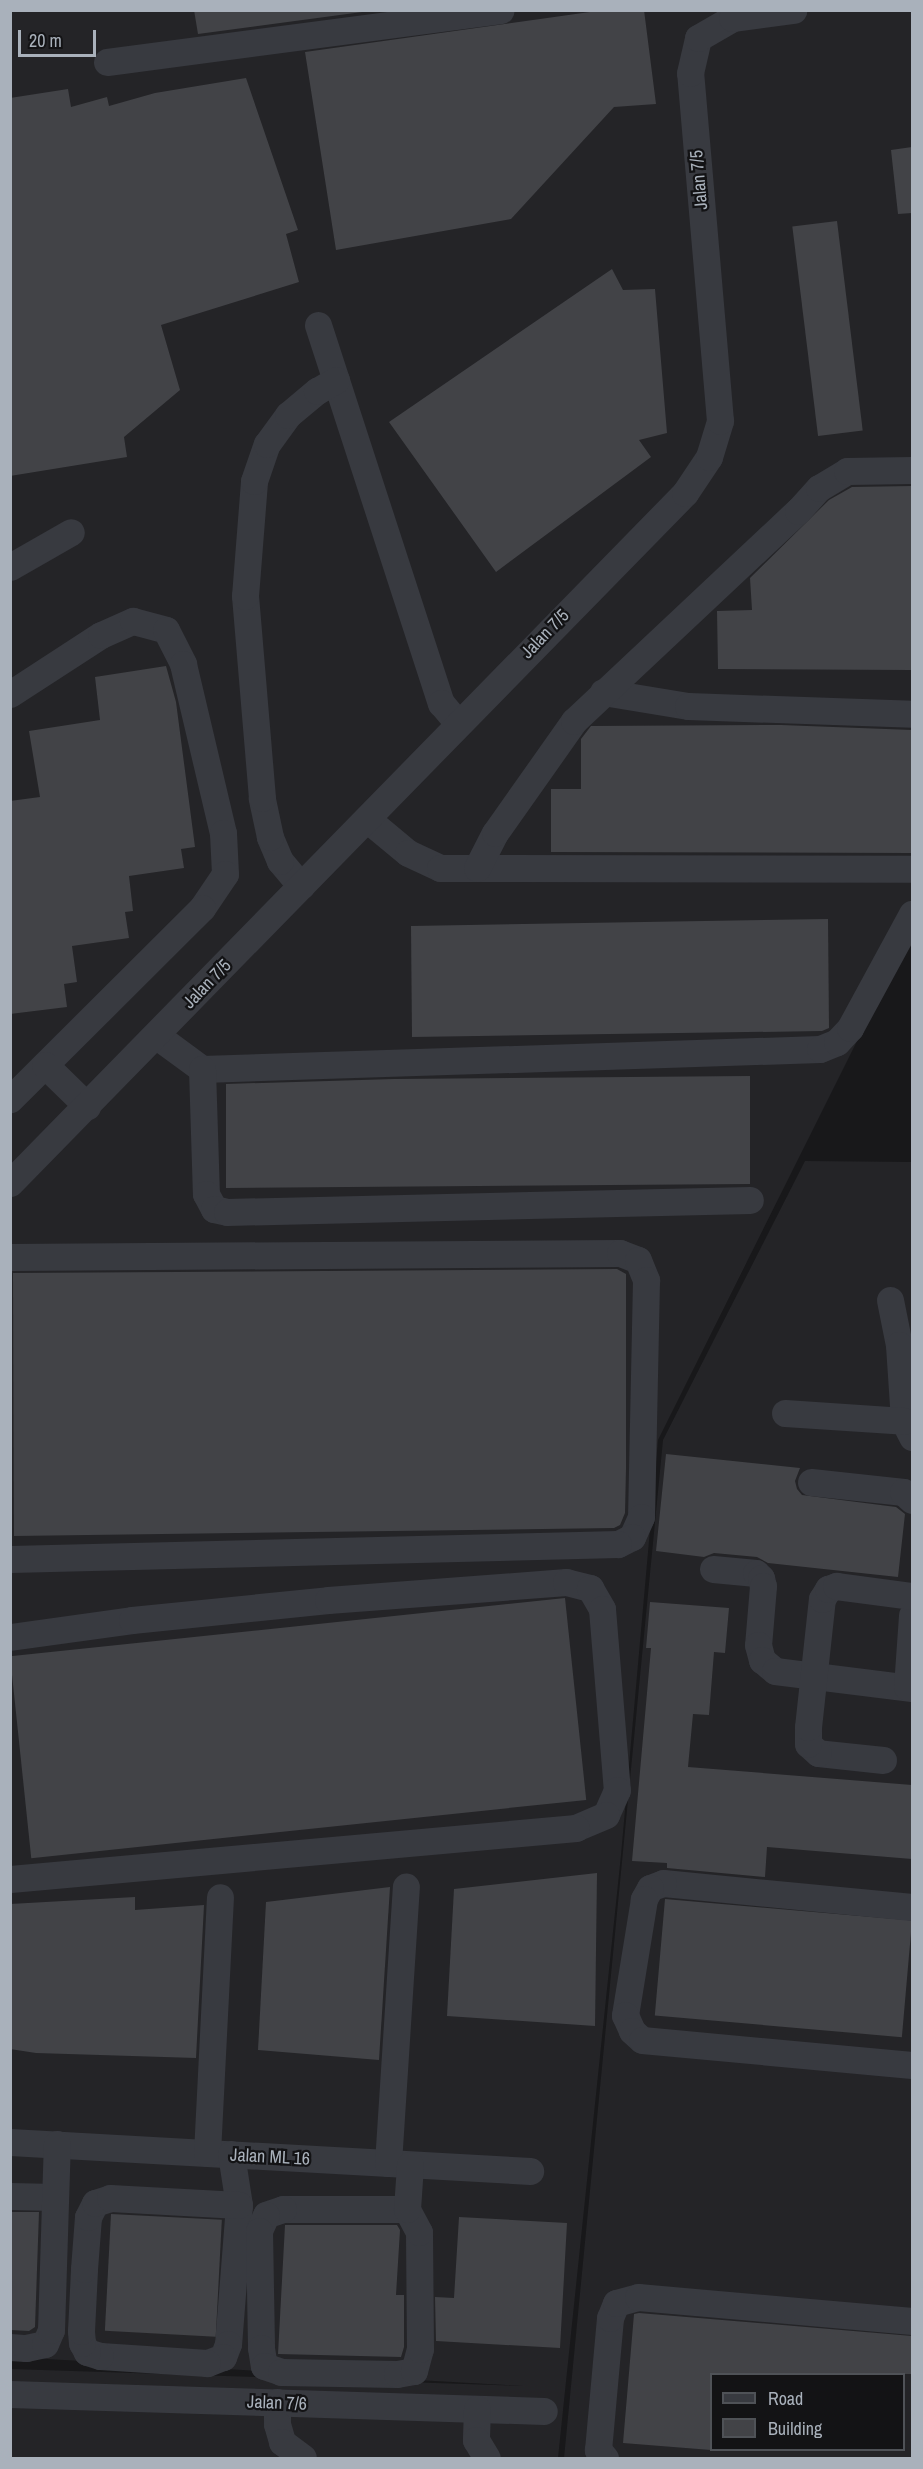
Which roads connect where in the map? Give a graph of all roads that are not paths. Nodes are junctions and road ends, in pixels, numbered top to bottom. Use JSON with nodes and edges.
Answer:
{"nodes":[{"id":1,"x":501,"y":10,"type":"edge"},
{"id":2,"x":793,"y":10,"type":"edge"},
{"id":3,"x":107,"y":62,"type":"dead end"},
{"id":4,"x":318,"y":326,"type":"dead end"},
{"id":5,"x":336,"y":380,"type":"junction"},
{"id":6,"x":912,"y":470,"type":"edge"},
{"id":7,"x":71,"y":532,"type":"dead end"},
{"id":8,"x":10,"y":567,"type":"edge"},
{"id":9,"x":603,"y":692,"type":"junction"},
{"id":10,"x":10,"y":693,"type":"edge"},
{"id":11,"x":912,"y":714,"type":"edge"},
{"id":12,"x":459,"y":723,"type":"junction"},
{"id":13,"x":367,"y":819,"type":"junction"},
{"id":14,"x":477,"y":868,"type":"junction"},
{"id":15,"x":912,"y":869,"type":"edge"},
{"id":16,"x":301,"y":886,"type":"junction"},
{"id":17,"x":912,"y":914,"type":"edge"},
{"id":18,"x":157,"y":1036,"type":"junction"},
{"id":19,"x":45,"y":1065,"type":"junction"},
{"id":20,"x":202,"y":1069,"type":"junction"},
{"id":21,"x":10,"y":1099,"type":"edge"},
{"id":22,"x":87,"y":1106,"type":"junction"},
{"id":23,"x":10,"y":1183,"type":"edge"},
{"id":24,"x":750,"y":1200,"type":"dead end"},
{"id":25,"x":10,"y":1257,"type":"edge"},
{"id":26,"x":890,"y":1300,"type":"dead end"},
{"id":27,"x":785,"y":1413,"type":"dead end"},
{"id":28,"x":908,"y":1429,"type":"edge"},
{"id":29,"x":811,"y":1482,"type":"dead end"},
{"id":30,"x":912,"y":1500,"type":"edge"},
{"id":31,"x":10,"y":1559,"type":"edge"},
{"id":32,"x":713,"y":1569,"type":"dead end"},
{"id":33,"x":912,"y":1596,"type":"edge"},
{"id":34,"x":912,"y":1615,"type":"edge"},
{"id":35,"x":10,"y":1637,"type":"edge"},
{"id":36,"x":813,"y":1675,"type":"junction"},
{"id":37,"x":910,"y":1688,"type":"edge"},
{"id":38,"x":882,"y":1760,"type":"dead end"},
{"id":39,"x":10,"y":1880,"type":"edge"},
{"id":40,"x":406,"y":1887,"type":"dead end"},
{"id":41,"x":220,"y":1897,"type":"dead end"},
{"id":42,"x":912,"y":1907,"type":"edge"},
{"id":43,"x":912,"y":2065,"type":"edge"},
{"id":44,"x":10,"y":2142,"type":"edge"},
{"id":45,"x":57,"y":2144,"type":"junction"},
{"id":46,"x":219,"y":2154,"type":"junction"},
{"id":47,"x":399,"y":2164,"type":"junction"},
{"id":48,"x":530,"y":2171,"type":"dead end"},
{"id":49,"x":10,"y":2196,"type":"edge"},
{"id":50,"x":54,"y":2197,"type":"junction"},
{"id":51,"x":239,"y":2205,"type":"junction"},
{"id":52,"x":407,"y":2209,"type":"junction"},
{"id":53,"x":912,"y":2321,"type":"edge"},
{"id":54,"x":10,"y":2347,"type":"edge"},
{"id":55,"x":10,"y":2394,"type":"edge"},
{"id":56,"x":277,"y":2403,"type":"junction"},
{"id":57,"x":477,"y":2409,"type":"junction"},
{"id":58,"x":544,"y":2411,"type":"dead end"},
{"id":59,"x":303,"y":2458,"type":"edge"},
{"id":60,"x":487,"y":2458,"type":"edge"},
{"id":61,"x":605,"y":2458,"type":"edge"}],
"edges":[{"from":1,"to":3,"type":"street"},
{"from":2,"to":12,"type":"street","name":"Jalan 7/5"},
{"from":4,"to":5,"type":"street"},
{"from":5,"to":12,"type":"street"},
{"from":5,"to":16,"type":"street"},
{"from":6,"to":9,"type":"street"},
{"from":7,"to":8,"type":"street"},
{"from":9,"to":11,"type":"street"},
{"from":9,"to":14,"type":"street"},
{"from":10,"to":19,"type":"street"},
{"from":12,"to":13,"type":"street","name":"Jalan 7/5"},
{"from":13,"to":14,"type":"street"},
{"from":13,"to":16,"type":"street","name":"Jalan 7/5"},
{"from":14,"to":15,"type":"street"},
{"from":16,"to":18,"type":"street","name":"Jalan 7/5"},
{"from":17,"to":20,"type":"street"},
{"from":18,"to":20,"type":"street"},
{"from":18,"to":22,"type":"street","name":"Jalan 7/5"},
{"from":19,"to":21,"type":"street"},
{"from":19,"to":22,"type":"street"},
{"from":20,"to":24,"type":"street"},
{"from":22,"to":23,"type":"street","name":"Jalan 7/5"},
{"from":25,"to":31,"type":"street"},
{"from":26,"to":28,"type":"street"},
{"from":27,"to":28,"type":"street"},
{"from":29,"to":30,"type":"street"},
{"from":32,"to":36,"type":"street"},
{"from":33,"to":36,"type":"street"},
{"from":34,"to":37,"type":"street"},
{"from":35,"to":39,"type":"street"},
{"from":36,"to":37,"type":"street"},
{"from":36,"to":38,"type":"street"},
{"from":40,"to":47,"type":"street"},
{"from":41,"to":46,"type":"street"},
{"from":42,"to":43,"type":"street"},
{"from":44,"to":45,"type":"street","name":"Jalan ML 16"},
{"from":45,"to":46,"type":"street","name":"Jalan ML 16"},
{"from":45,"to":50,"type":"street"},
{"from":46,"to":47,"type":"street","name":"Jalan ML 16"},
{"from":46,"to":51,"type":"street"},
{"from":47,"to":48,"type":"street","name":"Jalan ML 16"},
{"from":47,"to":52,"type":"street"},
{"from":49,"to":50,"type":"street"},
{"from":50,"to":54,"type":"street"},
{"from":51,"to":51,"type":"street"},
{"from":52,"to":52,"type":"street"},
{"from":53,"to":61,"type":"street"},
{"from":55,"to":56,"type":"street","name":"Jalan 7/6"},
{"from":56,"to":57,"type":"street","name":"Jalan 7/6"},
{"from":56,"to":59,"type":"street"},
{"from":57,"to":58,"type":"street","name":"Jalan 7/6"},
{"from":57,"to":60,"type":"street"}]}
